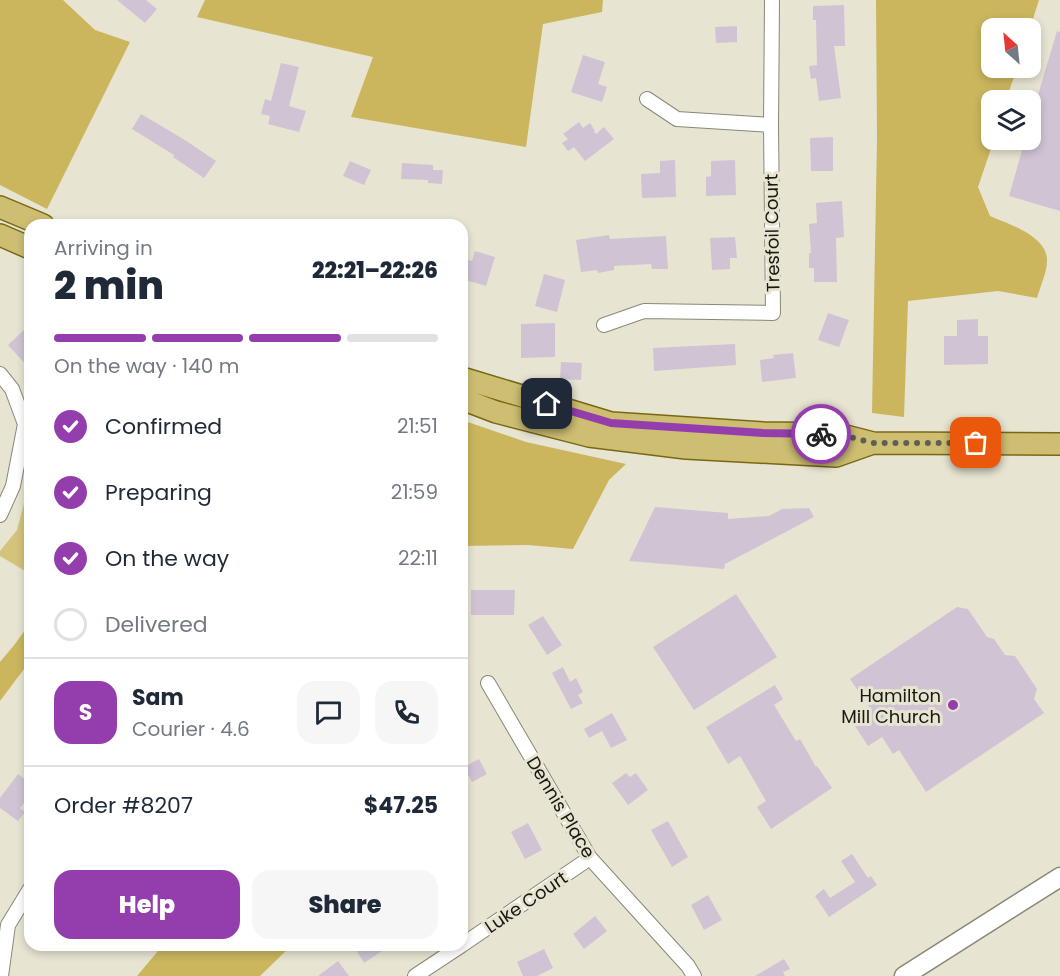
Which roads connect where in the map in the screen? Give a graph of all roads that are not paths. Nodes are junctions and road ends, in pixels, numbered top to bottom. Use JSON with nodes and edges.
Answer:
{"nodes":[{"id":1,"x":771,"y":0,"type":"edge"},
{"id":2,"x":647,"y":99,"type":"dead end"},
{"id":3,"x":771,"y":125,"type":"junction"},
{"id":4,"x":0,"y":207,"type":"edge"},
{"id":5,"x":29,"y":219,"type":"edge"},
{"id":6,"x":0,"y":235,"type":"edge"},
{"id":7,"x":24,"y":245,"type":"edge"},
{"id":8,"x":604,"y":325,"type":"dead end"},
{"id":9,"x":0,"y":374,"type":"edge"},
{"id":10,"x":468,"y":380,"type":"edge"},
{"id":11,"x":468,"y":401,"type":"edge"},
{"id":12,"x":24,"y":419,"type":"edge"},
{"id":13,"x":24,"y":434,"type":"edge"},
{"id":14,"x":873,"y":443,"type":"junction"},
{"id":15,"x":1060,"y":444,"type":"edge"},
{"id":16,"x":0,"y":515,"type":"edge"},
{"id":17,"x":488,"y":683,"type":"dead end"},
{"id":18,"x":590,"y":858,"type":"junction"},
{"id":19,"x":1060,"y":877,"type":"edge"},
{"id":20,"x":24,"y":899,"type":"edge"},
{"id":21,"x":468,"y":941,"type":"edge"},
{"id":22,"x":453,"y":951,"type":"edge"},
{"id":23,"x":1,"y":976,"type":"edge"},
{"id":24,"x":416,"y":976,"type":"edge"},
{"id":25,"x":694,"y":976,"type":"edge"},
{"id":26,"x":904,"y":976,"type":"edge"}],
"edges":[{"from":1,"to":3,"type":"street"},
{"from":2,"to":3,"type":"street"},
{"from":3,"to":8,"type":"street","name":"Tresfoil Court"},
{"from":4,"to":5,"type":"main road"},
{"from":6,"to":7,"type":"main road"},
{"from":9,"to":12,"type":"street"},
{"from":10,"to":14,"type":"main road"},
{"from":11,"to":14,"type":"main road"},
{"from":13,"to":16,"type":"street"},
{"from":14,"to":15,"type":"main road"},
{"from":17,"to":18,"type":"street","name":"Dennis Place"},
{"from":18,"to":21,"type":"street","name":"Luke Court"},
{"from":18,"to":25,"type":"street","name":"Dennis Place"},
{"from":19,"to":26,"type":"main road"},
{"from":20,"to":23,"type":"street"},
{"from":22,"to":24,"type":"street","name":"Luke Court"}]}
